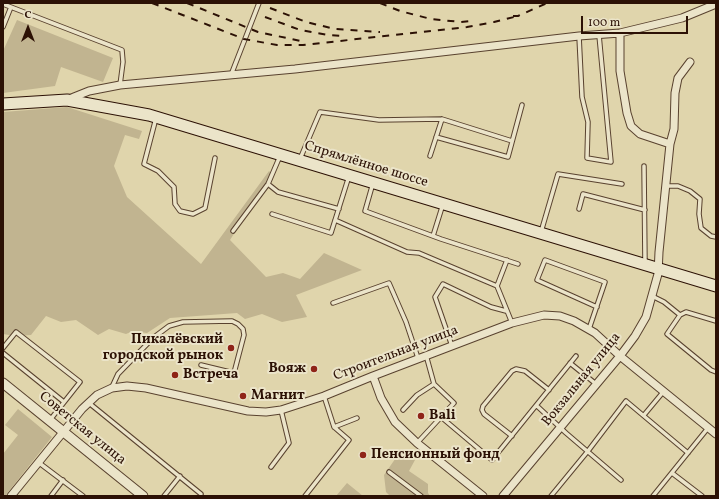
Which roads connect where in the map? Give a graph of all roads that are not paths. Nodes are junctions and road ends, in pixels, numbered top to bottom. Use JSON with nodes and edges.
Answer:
{"nodes":[{"id":1,"x":259,"y":3,"type":"edge"},
{"id":2,"x":3,"y":4,"type":"edge"},
{"id":3,"x":716,"y":4,"type":"edge"},
{"id":4,"x":11,"y":7,"type":"junction"},
{"id":5,"x":3,"y":27,"type":"edge"},
{"id":6,"x":620,"y":33,"type":"junction"},
{"id":7,"x":599,"y":35,"type":"junction"},
{"id":8,"x":579,"y":36,"type":"junction"},
{"id":9,"x":690,"y":62,"type":"dead end"},
{"id":10,"x":231,"y":75,"type":"junction"},
{"id":11,"x":120,"y":85,"type":"junction"},
{"id":12,"x":66,"y":100,"type":"junction"},
{"id":13,"x":3,"y":104,"type":"edge"},
{"id":14,"x":522,"y":105,"type":"dead end"},
{"id":15,"x":156,"y":118,"type":"junction"},
{"id":16,"x":442,"y":119,"type":"junction"},
{"id":17,"x":436,"y":137,"type":"junction"},
{"id":18,"x":512,"y":141,"type":"junction"},
{"id":19,"x":670,"y":144,"type":"junction"},
{"id":20,"x":281,"y":155,"type":"junction"},
{"id":21,"x":430,"y":156,"type":"dead end"},
{"id":22,"x":215,"y":158,"type":"dead end"},
{"id":23,"x":300,"y":160,"type":"junction"},
{"id":24,"x":644,"y":166,"type":"dead end"},
{"id":25,"x":350,"y":175,"type":"junction"},
{"id":26,"x":373,"y":183,"type":"junction"},
{"id":27,"x":268,"y":184,"type":"junction"},
{"id":28,"x":622,"y":184,"type":"dead end"},
{"id":29,"x":666,"y":186,"type":"junction"},
{"id":30,"x":443,"y":204,"type":"junction"},
{"id":31,"x":339,"y":209,"type":"junction"},
{"id":32,"x":579,"y":209,"type":"dead end"},
{"id":33,"x":645,"y":210,"type":"junction"},
{"id":34,"x":272,"y":214,"type":"dead end"},
{"id":35,"x":335,"y":220,"type":"junction"},
{"id":36,"x":234,"y":231,"type":"dead end"},
{"id":37,"x":541,"y":233,"type":"junction"},
{"id":38,"x":432,"y":236,"type":"junction"},
{"id":39,"x":716,"y":237,"type":"edge"},
{"id":40,"x":507,"y":260,"type":"junction"},
{"id":41,"x":518,"y":264,"type":"dead end"},
{"id":42,"x":645,"y":265,"type":"junction"},
{"id":43,"x":659,"y":269,"type":"junction"},
{"id":44,"x":497,"y":286,"type":"junction"},
{"id":45,"x":716,"y":286,"type":"edge"},
{"id":46,"x":652,"y":296,"type":"junction"},
{"id":47,"x":334,"y":303,"type":"dead end"},
{"id":48,"x":596,"y":307,"type":"junction"},
{"id":49,"x":506,"y":311,"type":"junction"},
{"id":50,"x":680,"y":315,"type":"junction"},
{"id":51,"x":716,"y":321,"type":"edge"},
{"id":52,"x":512,"y":323,"type":"junction"},
{"id":53,"x":589,"y":329,"type":"junction"},
{"id":54,"x":452,"y":346,"type":"junction"},
{"id":55,"x":3,"y":348,"type":"edge"},
{"id":56,"x":3,"y":353,"type":"edge"},
{"id":57,"x":426,"y":356,"type":"junction"},
{"id":58,"x":576,"y":356,"type":"dead end"},
{"id":59,"x":620,"y":356,"type":"junction"},
{"id":60,"x":418,"y":358,"type":"junction"},
{"id":61,"x":570,"y":363,"type":"junction"},
{"id":62,"x":201,"y":365,"type":"dead end"},
{"id":63,"x":716,"y":372,"type":"edge"},
{"id":64,"x":373,"y":376,"type":"junction"},
{"id":65,"x":3,"y":383,"type":"edge"},
{"id":66,"x":434,"y":384,"type":"junction"},
{"id":67,"x":596,"y":384,"type":"junction"},
{"id":68,"x":112,"y":388,"type":"junction"},
{"id":69,"x":549,"y":390,"type":"junction"},
{"id":70,"x":664,"y":391,"type":"junction"},
{"id":71,"x":324,"y":396,"type":"junction"},
{"id":72,"x":64,"y":402,"type":"junction"},
{"id":73,"x":88,"y":402,"type":"junction"},
{"id":74,"x":537,"y":406,"type":"junction"},
{"id":75,"x":281,"y":410,"type":"junction"},
{"id":76,"x":403,"y":410,"type":"dead end"},
{"id":77,"x":644,"y":415,"type":"junction"},
{"id":78,"x":441,"y":417,"type":"junction"},
{"id":79,"x":357,"y":418,"type":"dead end"},
{"id":80,"x":50,"y":421,"type":"junction"},
{"id":81,"x":334,"y":427,"type":"junction"},
{"id":82,"x":561,"y":427,"type":"junction"},
{"id":83,"x":708,"y":428,"type":"junction"},
{"id":84,"x":63,"y":432,"type":"junction"},
{"id":85,"x":716,"y":434,"type":"edge"},
{"id":86,"x":512,"y":436,"type":"junction"},
{"id":87,"x":417,"y":443,"type":"junction"},
{"id":88,"x":588,"y":451,"type":"junction"},
{"id":89,"x":688,"y":453,"type":"junction"},
{"id":90,"x":38,"y":462,"type":"junction"},
{"id":91,"x":271,"y":467,"type":"dead end"},
{"id":92,"x":389,"y":472,"type":"dead end"},
{"id":93,"x":672,"y":473,"type":"junction"},
{"id":94,"x":180,"y":476,"type":"junction"},
{"id":95,"x":63,"y":480,"type":"junction"},
{"id":96,"x":621,"y":480,"type":"dead end"},
{"id":97,"x":201,"y":494,"type":"dead end"},
{"id":98,"x":307,"y":495,"type":"edge"},
{"id":99,"x":11,"y":496,"type":"edge"},
{"id":100,"x":51,"y":496,"type":"edge"},
{"id":101,"x":83,"y":496,"type":"edge"},
{"id":102,"x":143,"y":496,"type":"edge"},
{"id":103,"x":164,"y":496,"type":"edge"},
{"id":104,"x":421,"y":496,"type":"edge"},
{"id":105,"x":483,"y":496,"type":"edge"},
{"id":106,"x":503,"y":496,"type":"edge"},
{"id":107,"x":551,"y":496,"type":"edge"},
{"id":108,"x":653,"y":496,"type":"edge"},
{"id":109,"x":702,"y":496,"type":"edge"}],
"edges":[{"from":1,"to":10,"type":"lane"},
{"from":2,"to":4,"type":"lane"},
{"from":3,"to":6,"type":"street"},
{"from":4,"to":5,"type":"lane"},
{"from":4,"to":11,"type":"lane"},
{"from":6,"to":7,"type":"street"},
{"from":6,"to":19,"type":"street"},
{"from":7,"to":8,"type":"street"},
{"from":7,"to":8,"type":"lane"},
{"from":8,"to":10,"type":"street"},
{"from":9,"to":19,"type":"street","name":"Вокзальная улица"},
{"from":10,"to":11,"type":"street"},
{"from":11,"to":12,"type":"street"},
{"from":12,"to":13,"type":"main road","name":"Спрямлённое шоссе"},
{"from":12,"to":15,"type":"main road","name":"Спрямлённое шоссе"},
{"from":14,"to":18,"type":"lane"},
{"from":15,"to":20,"type":"main road","name":"Спрямлённое шоссе"},
{"from":15,"to":22,"type":"lane"},
{"from":16,"to":17,"type":"lane"},
{"from":16,"to":18,"type":"lane"},
{"from":16,"to":23,"type":"lane"},
{"from":17,"to":18,"type":"lane"},
{"from":17,"to":21,"type":"lane"},
{"from":19,"to":29,"type":"street","name":"Вокзальная улица"},
{"from":20,"to":23,"type":"main road","name":"Спрямлённое шоссе"},
{"from":20,"to":27,"type":"lane"},
{"from":23,"to":25,"type":"main road","name":"Спрямлённое шоссе"},
{"from":24,"to":33,"type":"lane"},
{"from":25,"to":26,"type":"main road","name":"Спрямлённое шоссе"},
{"from":25,"to":31,"type":"lane"},
{"from":26,"to":30,"type":"main road","name":"Спрямлённое шоссе"},
{"from":26,"to":38,"type":"lane"},
{"from":27,"to":31,"type":"lane"},
{"from":27,"to":36,"type":"lane"},
{"from":28,"to":37,"type":"lane"},
{"from":29,"to":39,"type":"lane"},
{"from":29,"to":43,"type":"street","name":"Вокзальная улица"},
{"from":30,"to":37,"type":"main road","name":"Спрямлённое шоссе"},
{"from":30,"to":38,"type":"lane"},
{"from":31,"to":35,"type":"lane"},
{"from":32,"to":33,"type":"lane"},
{"from":33,"to":42,"type":"lane"},
{"from":34,"to":35,"type":"lane"},
{"from":35,"to":44,"type":"lane"},
{"from":37,"to":42,"type":"main road","name":"Спрямлённое шоссе"},
{"from":38,"to":40,"type":"lane"},
{"from":40,"to":41,"type":"lane"},
{"from":40,"to":44,"type":"lane"},
{"from":42,"to":43,"type":"main road","name":"Спрямлённое шоссе"},
{"from":43,"to":45,"type":"main road","name":"Спрямлённое шоссе"},
{"from":43,"to":46,"type":"street","name":"Вокзальная улица"},
{"from":44,"to":49,"type":"lane"},
{"from":46,"to":50,"type":"lane"},
{"from":46,"to":59,"type":"street","name":"Вокзальная улица"},
{"from":47,"to":60,"type":"lane"},
{"from":48,"to":48,"type":"lane"},
{"from":48,"to":53,"type":"lane"},
{"from":49,"to":52,"type":"lane"},
{"from":49,"to":54,"type":"lane"},
{"from":50,"to":51,"type":"lane"},
{"from":50,"to":63,"type":"lane"},
{"from":52,"to":53,"type":"street","name":"Строительная улица"},
{"from":52,"to":54,"type":"street","name":"Строительная улица"},
{"from":53,"to":59,"type":"street","name":"Строительная улица"},
{"from":54,"to":57,"type":"street","name":"Строительная улица"},
{"from":55,"to":72,"type":"lane"},
{"from":56,"to":72,"type":"lane"},
{"from":57,"to":60,"type":"street","name":"Строительная улица"},
{"from":57,"to":66,"type":"lane"},
{"from":58,"to":61,"type":"lane"},
{"from":59,"to":67,"type":"street","name":"Вокзальная улица"},
{"from":59,"to":70,"type":"street","name":"Строительная улица"},
{"from":60,"to":64,"type":"street","name":"Строительная улица"},
{"from":61,"to":67,"type":"lane"},
{"from":61,"to":69,"type":"lane"},
{"from":62,"to":68,"type":"lane"},
{"from":64,"to":71,"type":"street","name":"Строительная улица"},
{"from":64,"to":87,"type":"street"},
{"from":65,"to":80,"type":"street","name":"Советская улица"},
{"from":66,"to":76,"type":"lane"},
{"from":66,"to":78,"type":"lane"},
{"from":67,"to":82,"type":"street","name":"Вокзальная улица"},
{"from":68,"to":73,"type":"street","name":"Строительная улица"},
{"from":68,"to":75,"type":"street","name":"Строительная улица"},
{"from":69,"to":74,"type":"lane"},
{"from":69,"to":86,"type":"lane"},
{"from":70,"to":77,"type":"lane"},
{"from":70,"to":83,"type":"street","name":"Строительная улица"},
{"from":71,"to":75,"type":"street","name":"Строительная улица"},
{"from":71,"to":81,"type":"lane"},
{"from":72,"to":80,"type":"lane"},
{"from":73,"to":84,"type":"street","name":"Строительная улица"},
{"from":73,"to":94,"type":"lane"},
{"from":74,"to":82,"type":"lane"},
{"from":74,"to":86,"type":"lane"},
{"from":75,"to":91,"type":"lane"},
{"from":77,"to":88,"type":"lane"},
{"from":77,"to":89,"type":"lane"},
{"from":78,"to":86,"type":"lane"},
{"from":78,"to":87,"type":"lane"},
{"from":79,"to":81,"type":"lane"},
{"from":80,"to":84,"type":"street","name":"Советская улица"},
{"from":81,"to":98,"type":"lane"},
{"from":82,"to":88,"type":"lane"},
{"from":82,"to":106,"type":"street","name":"Вокзальная улица"},
{"from":83,"to":85,"type":"street","name":"Строительная улица"},
{"from":83,"to":89,"type":"lane"},
{"from":84,"to":90,"type":"street","name":"Строительная улица"},
{"from":84,"to":102,"type":"street","name":"Советская улица"},
{"from":87,"to":105,"type":"street"},
{"from":88,"to":96,"type":"lane"},
{"from":88,"to":107,"type":"lane"},
{"from":89,"to":93,"type":"lane"},
{"from":90,"to":95,"type":"lane"},
{"from":90,"to":99,"type":"street","name":"Строительная улица"},
{"from":92,"to":104,"type":"lane"},
{"from":93,"to":108,"type":"lane"},
{"from":93,"to":109,"type":"lane"},
{"from":94,"to":97,"type":"lane"},
{"from":94,"to":103,"type":"lane"},
{"from":95,"to":100,"type":"lane"},
{"from":95,"to":101,"type":"lane"}]}
